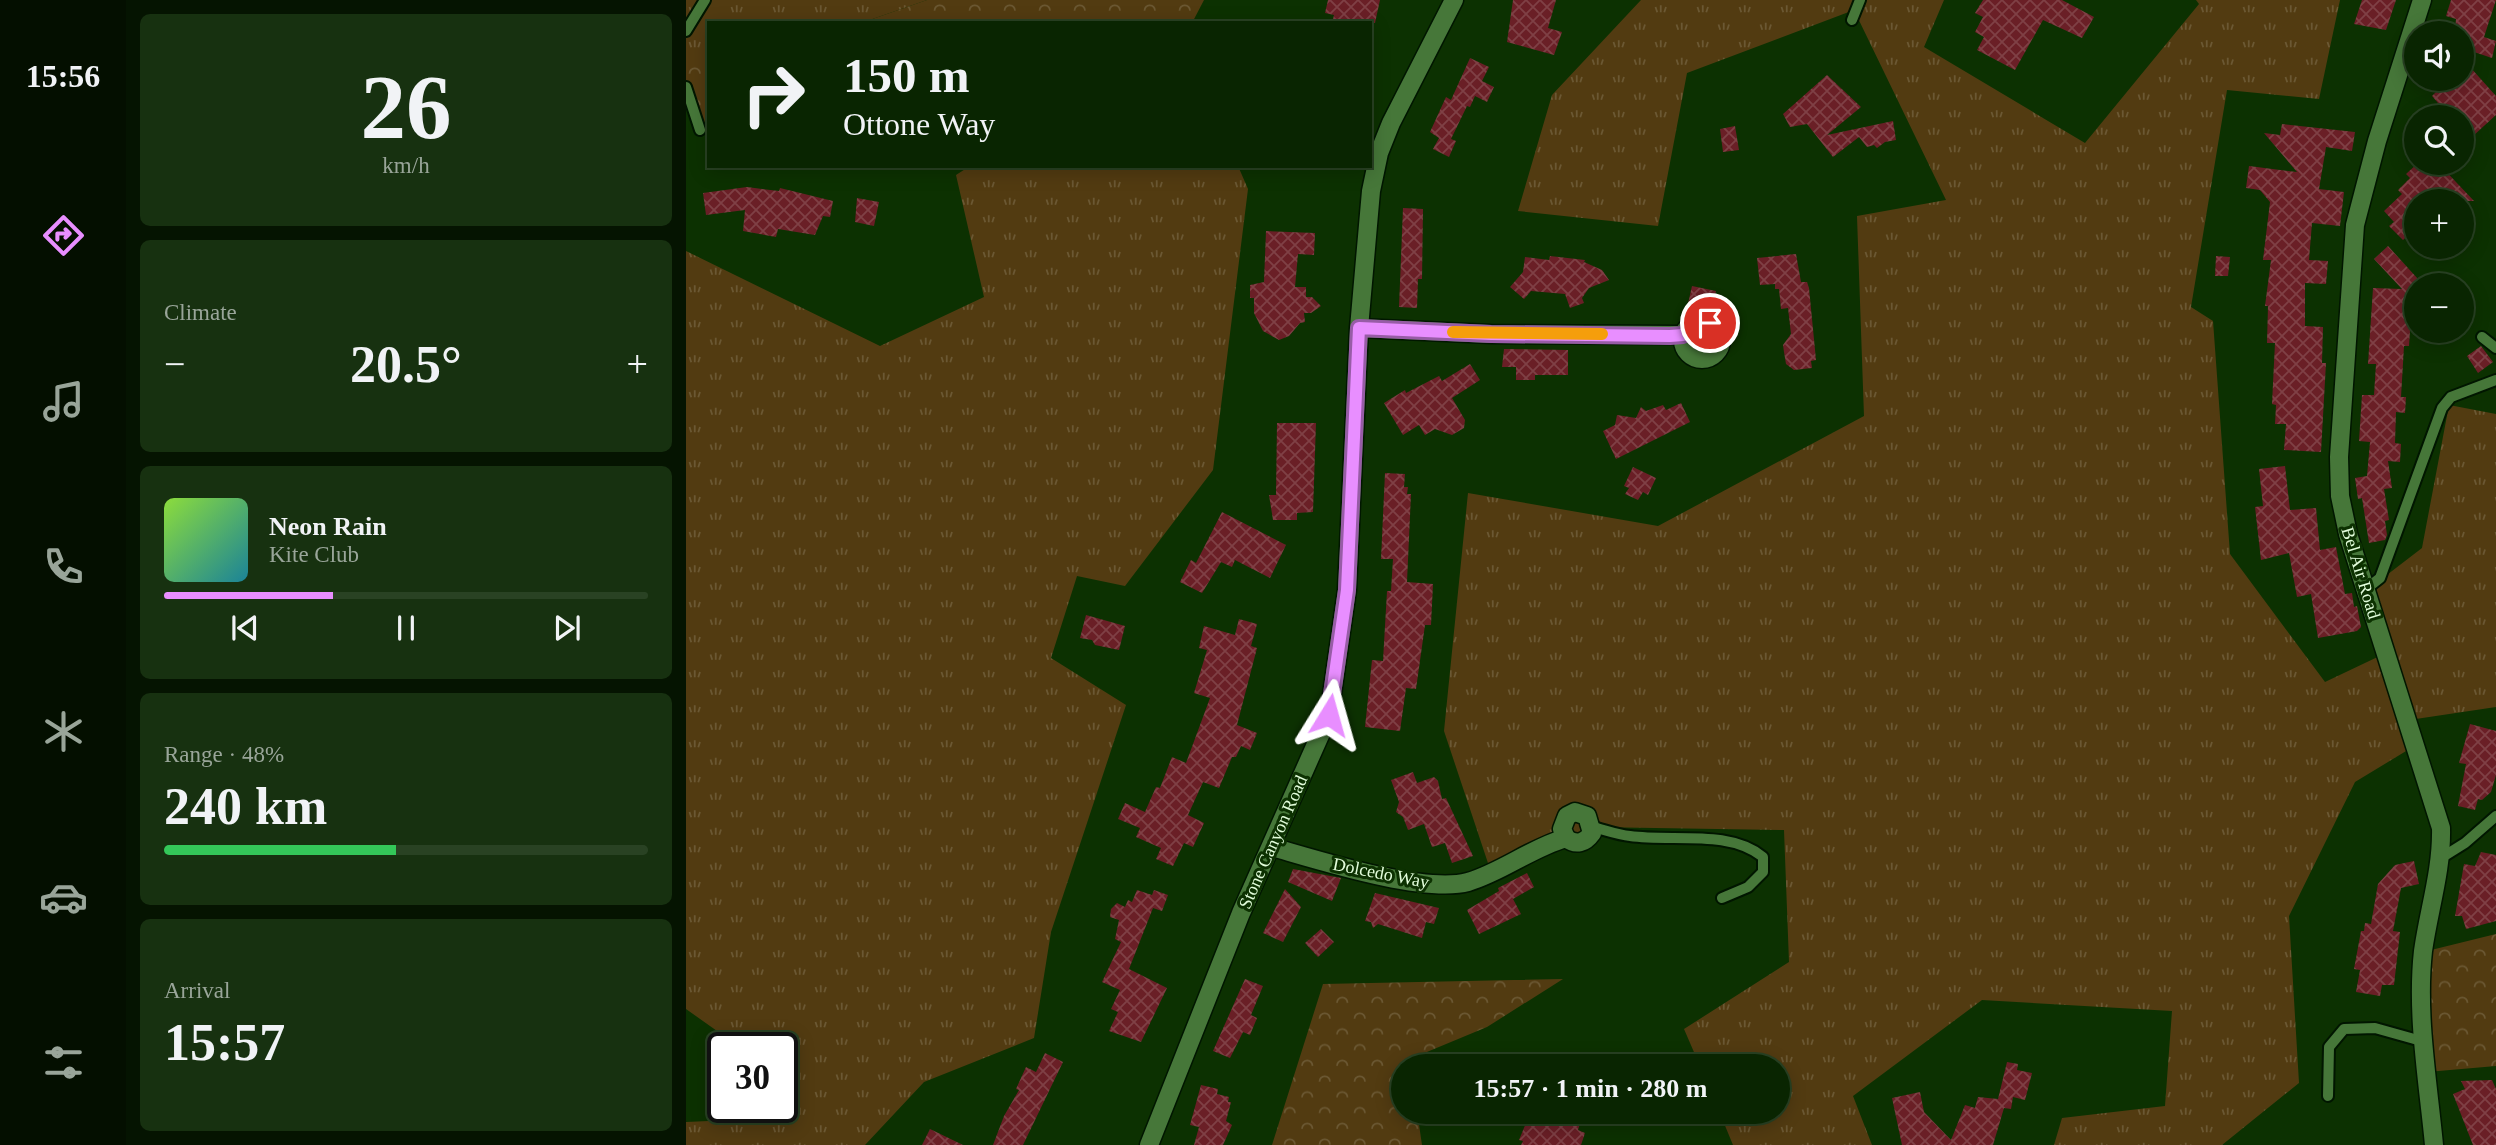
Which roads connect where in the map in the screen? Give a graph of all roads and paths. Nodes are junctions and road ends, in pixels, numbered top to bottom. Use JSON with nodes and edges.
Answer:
{"nodes":[{"id":1,"x":705,"y":0,"type":"edge"},
{"id":2,"x":1454,"y":0,"type":"edge"},
{"id":3,"x":1860,"y":0,"type":"edge"},
{"id":4,"x":2422,"y":0,"type":"edge"},
{"id":5,"x":1852,"y":20,"type":"dead end"},
{"id":6,"x":686,"y":31,"type":"edge"},
{"id":7,"x":686,"y":87,"type":"edge"},
{"id":8,"x":700,"y":130,"type":"dead end"},
{"id":9,"x":1359,"y":328,"type":"junction"},
{"id":10,"x":1683,"y":335,"type":"dead end"},
{"id":11,"x":2482,"y":337,"type":"dead end"},
{"id":12,"x":2496,"y":348,"type":"edge"},
{"id":13,"x":2496,"y":380,"type":"edge"},
{"id":14,"x":2366,"y":589,"type":"junction"},
{"id":15,"x":2496,"y":816,"type":"edge"},
{"id":16,"x":1593,"y":827,"type":"joint"},
{"id":17,"x":1272,"y":847,"type":"junction"},
{"id":18,"x":2441,"y":858,"type":"junction"},
{"id":19,"x":1723,"y":898,"type":"dead end"},
{"id":20,"x":2424,"y":1042,"type":"junction"},
{"id":21,"x":2328,"y":1096,"type":"dead end"},
{"id":22,"x":1149,"y":1145,"type":"edge"},
{"id":23,"x":2434,"y":1145,"type":"edge"}],
"edges":[{"from":1,"to":6,"type":"lane"},
{"from":2,"to":9,"type":"street","name":"Stone Canyon Road"},
{"from":3,"to":5,"type":"lane"},
{"from":4,"to":14,"type":"street","name":"Bel Air Road"},
{"from":7,"to":8,"type":"lane"},
{"from":9,"to":10,"type":"street"},
{"from":9,"to":17,"type":"street","name":"Stone Canyon Road"},
{"from":11,"to":12,"type":"lane"},
{"from":13,"to":14,"type":"lane"},
{"from":14,"to":18,"type":"street","name":"Bel Air Road"},
{"from":15,"to":18,"type":"lane"},
{"from":16,"to":17,"type":"street","name":"Dolcedo Way"},
{"from":16,"to":19,"type":"lane"},
{"from":17,"to":22,"type":"street","name":"Stone Canyon Road"},
{"from":18,"to":20,"type":"street","name":"Bel Air Road"},
{"from":20,"to":21,"type":"lane"},
{"from":20,"to":23,"type":"street","name":"Bel Air Road"}]}
